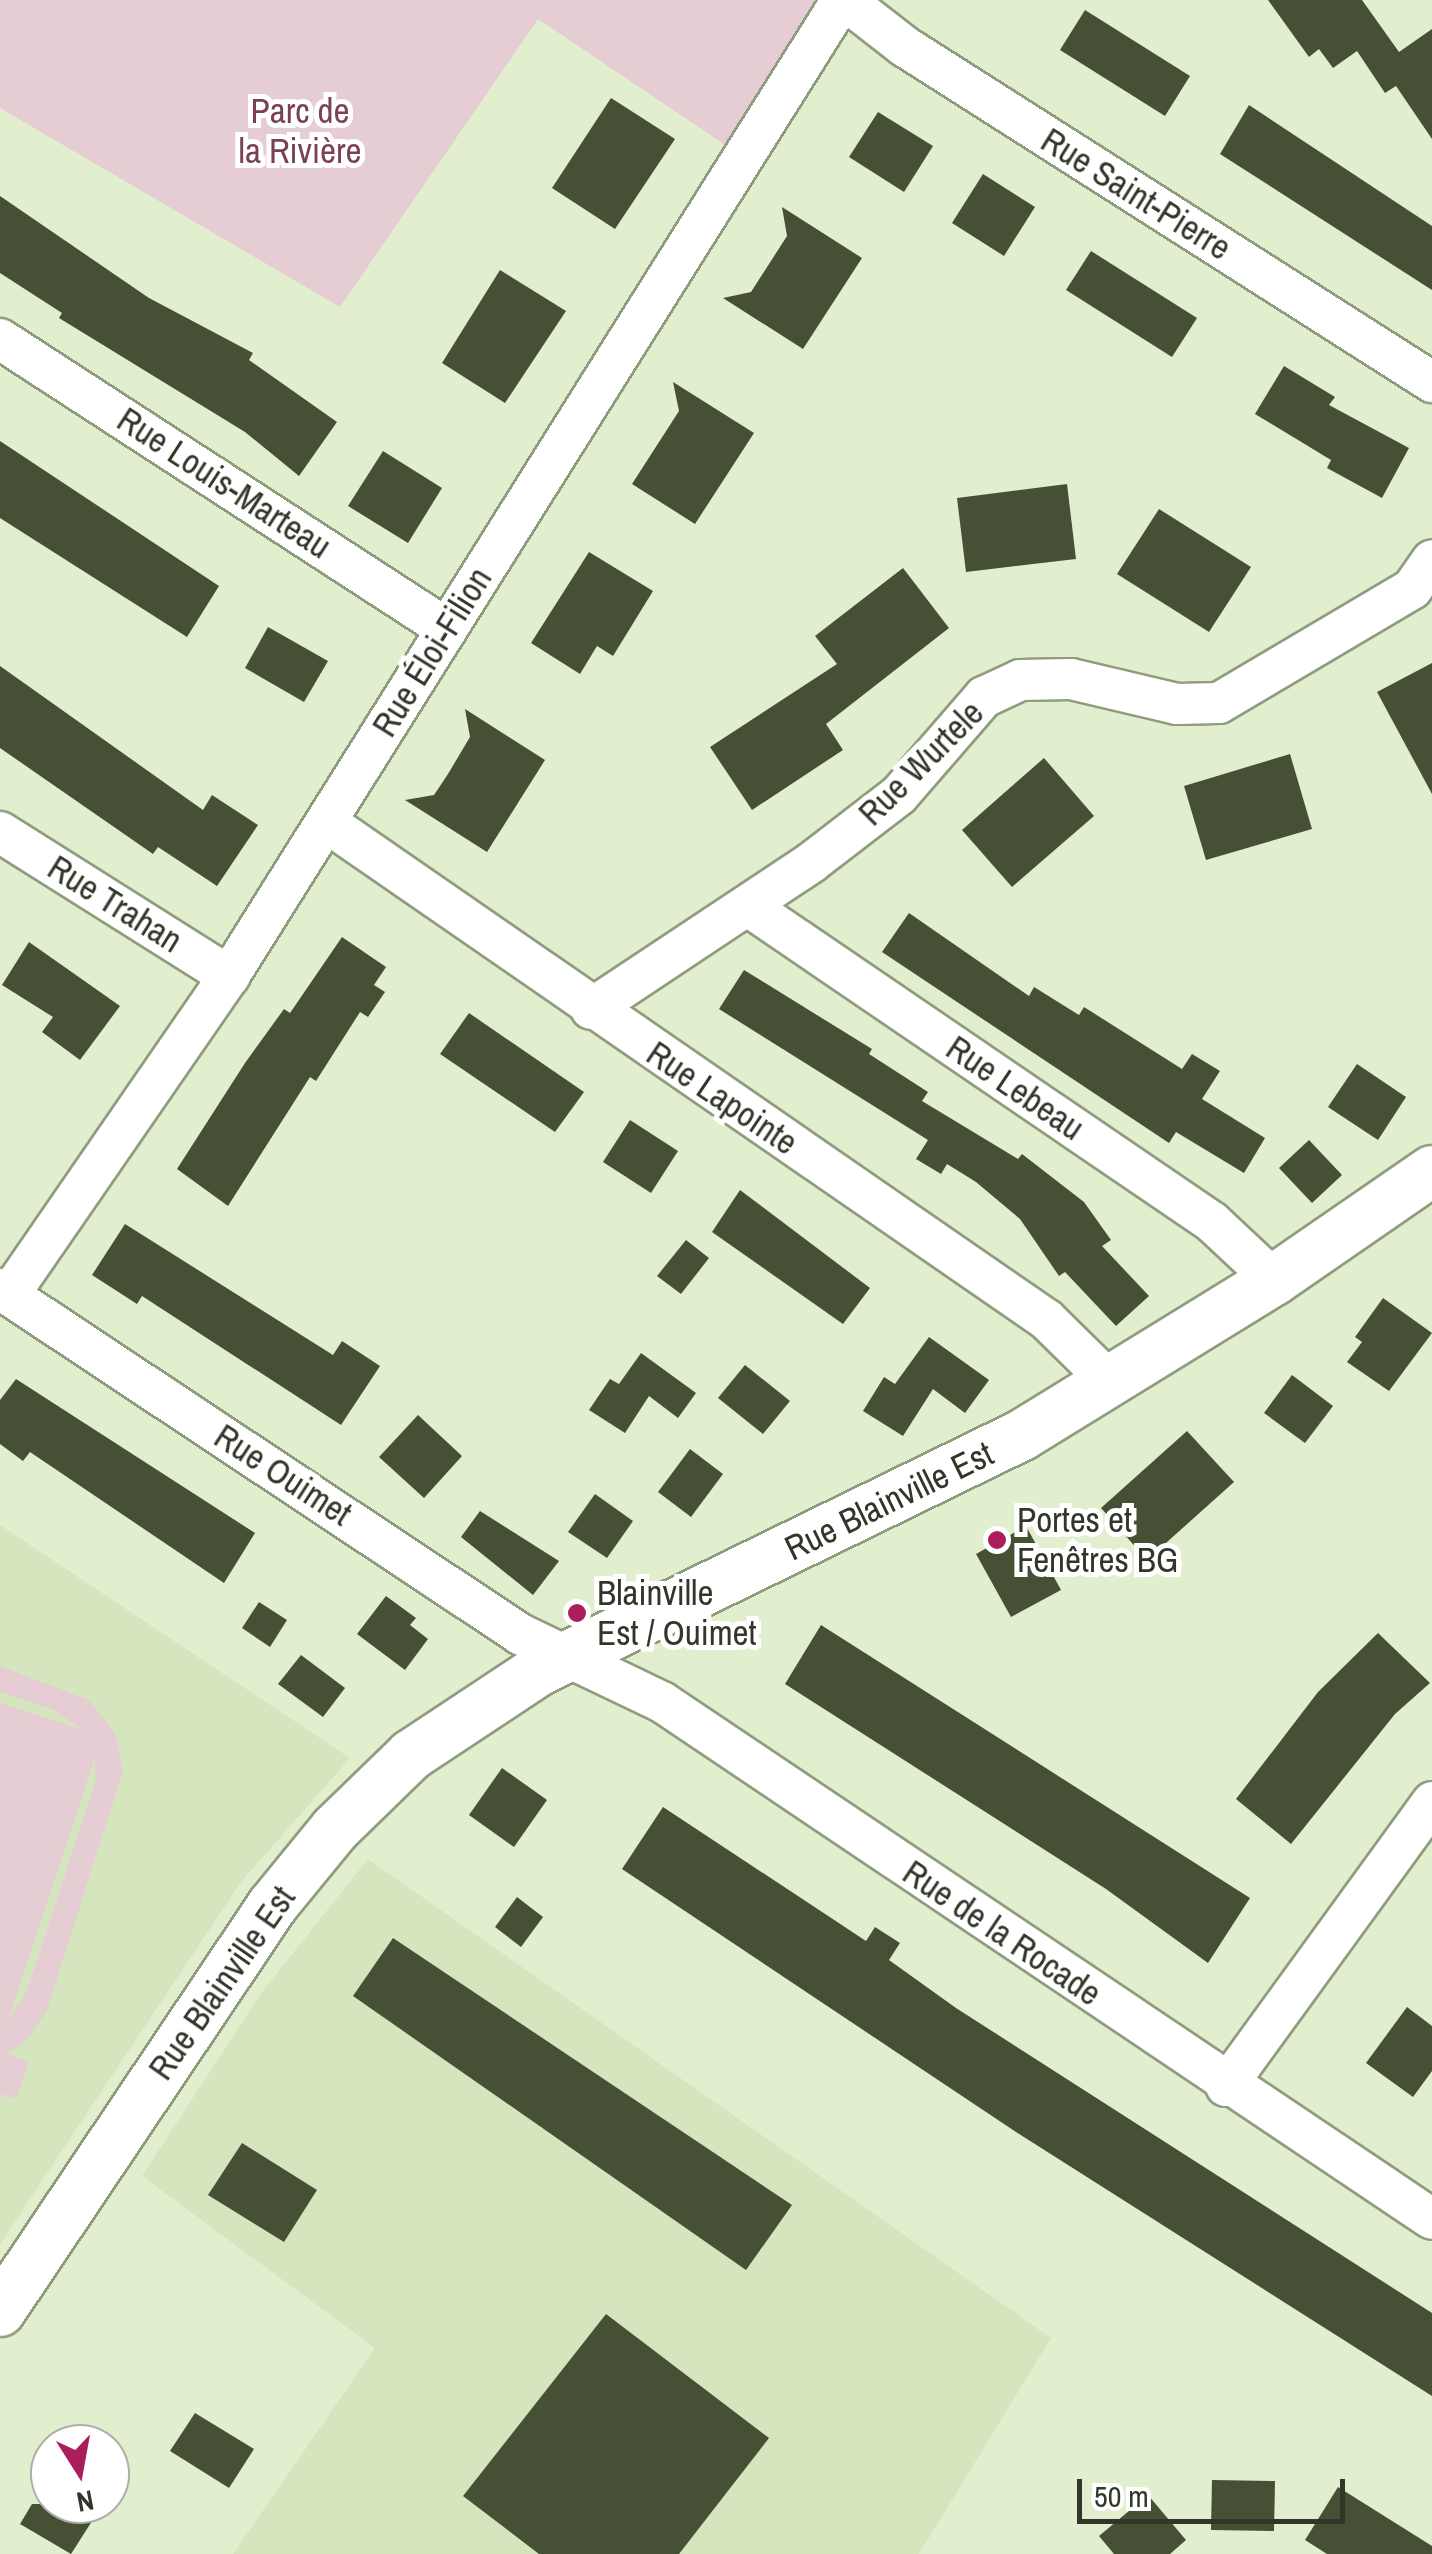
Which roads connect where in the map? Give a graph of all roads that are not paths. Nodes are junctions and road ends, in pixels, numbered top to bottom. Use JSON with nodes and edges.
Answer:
{"nodes":[{"id":1,"x":843,"y":0,"type":"edge"},
{"id":2,"x":0,"y":339,"type":"edge"},
{"id":3,"x":1432,"y":382,"type":"edge"},
{"id":4,"x":1432,"y":560,"type":"edge"},
{"id":5,"x":446,"y":629,"type":"junction"},
{"id":6,"x":326,"y":822,"type":"junction"},
{"id":7,"x":0,"y":832,"type":"edge"},
{"id":8,"x":748,"y":906,"type":"junction"},
{"id":9,"x":229,"y":976,"type":"junction"},
{"id":10,"x":591,"y":1009,"type":"junction"},
{"id":11,"x":1432,"y":1171,"type":"edge"},
{"id":12,"x":1274,"y":1280,"type":"junction"},
{"id":13,"x":5,"y":1292,"type":"edge"},
{"id":14,"x":1110,"y":1382,"type":"junction"},
{"id":15,"x":566,"y":1658,"type":"junction"},
{"id":16,"x":1432,"y":1802,"type":"edge"},
{"id":17,"x":1226,"y":2086,"type":"junction"},
{"id":18,"x":1432,"y":2219,"type":"edge"},
{"id":19,"x":0,"y":2311,"type":"edge"}],
"edges":[{"from":1,"to":3,"type":"street","name":"Rue Saint-Pierre"},
{"from":1,"to":5,"type":"street","name":"Rue Éloi-Filion"},
{"from":2,"to":5,"type":"street","name":"Rue Louis-Marteau"},
{"from":4,"to":8,"type":"street","name":"Rue Wurtele"},
{"from":5,"to":6,"type":"street","name":"Rue Éloi-Filion"},
{"from":6,"to":9,"type":"street","name":"Rue Éloi-Filion"},
{"from":6,"to":10,"type":"street","name":"Rue Lapointe"},
{"from":7,"to":9,"type":"street","name":"Rue Trahan"},
{"from":8,"to":10,"type":"street","name":"Rue Wurtele"},
{"from":8,"to":12,"type":"street","name":"Rue Lebeau"},
{"from":9,"to":13,"type":"street","name":"Rue Éloi-Filion"},
{"from":10,"to":14,"type":"street","name":"Rue Lapointe"},
{"from":11,"to":12,"type":"street","name":"Rue Blainville Est"},
{"from":12,"to":14,"type":"street","name":"Rue Blainville Est"},
{"from":13,"to":15,"type":"street","name":"Rue Ouimet"},
{"from":14,"to":15,"type":"street","name":"Rue Blainville Est"},
{"from":15,"to":17,"type":"street","name":"Rue de la Rocade"},
{"from":15,"to":19,"type":"street","name":"Rue Blainville Est"},
{"from":16,"to":17,"type":"street"},
{"from":17,"to":18,"type":"street","name":"Rue de la Rocade"}]}
